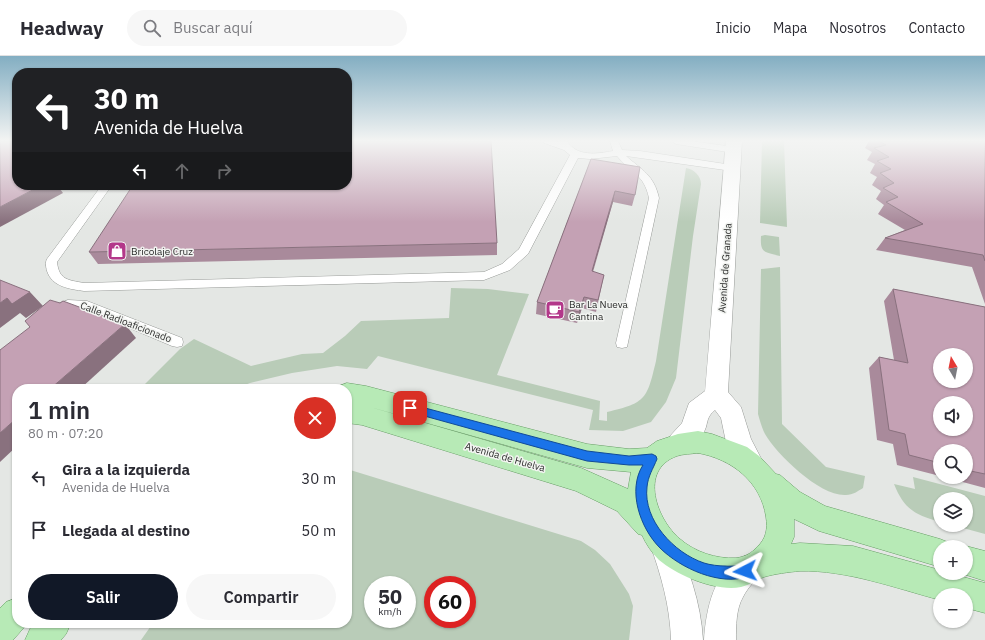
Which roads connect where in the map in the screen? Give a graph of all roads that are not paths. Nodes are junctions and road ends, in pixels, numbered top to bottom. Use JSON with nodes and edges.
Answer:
{"nodes":[{"id":1,"x":565,"y":168,"type":"edge"},
{"id":2,"x":637,"y":168,"type":"edge"},
{"id":3,"x":733,"y":168,"type":"edge"},
{"id":4,"x":103,"y":190,"type":"edge"},
{"id":5,"x":53,"y":311,"type":"edge"},
{"id":6,"x":176,"y":342,"type":"dead end"},
{"id":7,"x":622,"y":343,"type":"dead end"},
{"id":8,"x":352,"y":394,"type":"edge"},
{"id":9,"x":716,"y":395,"type":"junction"},
{"id":10,"x":352,"y":414,"type":"edge"},
{"id":11,"x":680,"y":443,"type":"junction"},
{"id":12,"x":652,"y":459,"type":"junction"},
{"id":13,"x":759,"y":472,"type":"junction"},
{"id":14,"x":657,"y":535,"type":"junction"},
{"id":15,"x":933,"y":551,"type":"edge"},
{"id":16,"x":973,"y":563,"type":"edge"},
{"id":17,"x":985,"y":566,"type":"edge"},
{"id":18,"x":753,"y":567,"type":"junction"},
{"id":19,"x":985,"y":598,"type":"edge"},
{"id":20,"x":12,"y":618,"type":"edge"},
{"id":21,"x":51,"y":628,"type":"edge"},
{"id":22,"x":0,"y":631,"type":"edge"},
{"id":23,"x":41,"y":640,"type":"edge"},
{"id":24,"x":687,"y":640,"type":"edge"},
{"id":25,"x":720,"y":640,"type":"edge"}],
"edges":[{"from":1,"to":4,"type":"lane"},
{"from":2,"to":7,"type":"lane"},
{"from":3,"to":9,"type":"street","name":"Avenida de Granada"},
{"from":5,"to":6,"type":"lane","name":"Calle Radioaficionado"},
{"from":8,"to":12,"type":"main road"},
{"from":9,"to":11,"type":"street"},
{"from":9,"to":13,"type":"street"},
{"from":10,"to":14,"type":"main road","name":"Avenida de Huelva"},
{"from":11,"to":12,"type":"main road"},
{"from":11,"to":13,"type":"main road"},
{"from":12,"to":14,"type":"main road"},
{"from":13,"to":15,"type":"main road"},
{"from":13,"to":18,"type":"main road"},
{"from":14,"to":18,"type":"main road"},
{"from":14,"to":24,"type":"street"},
{"from":16,"to":17,"type":"main road"},
{"from":18,"to":19,"type":"main road"},
{"from":18,"to":25,"type":"street"},
{"from":20,"to":22,"type":"main road"},
{"from":21,"to":23,"type":"main road"}]}
